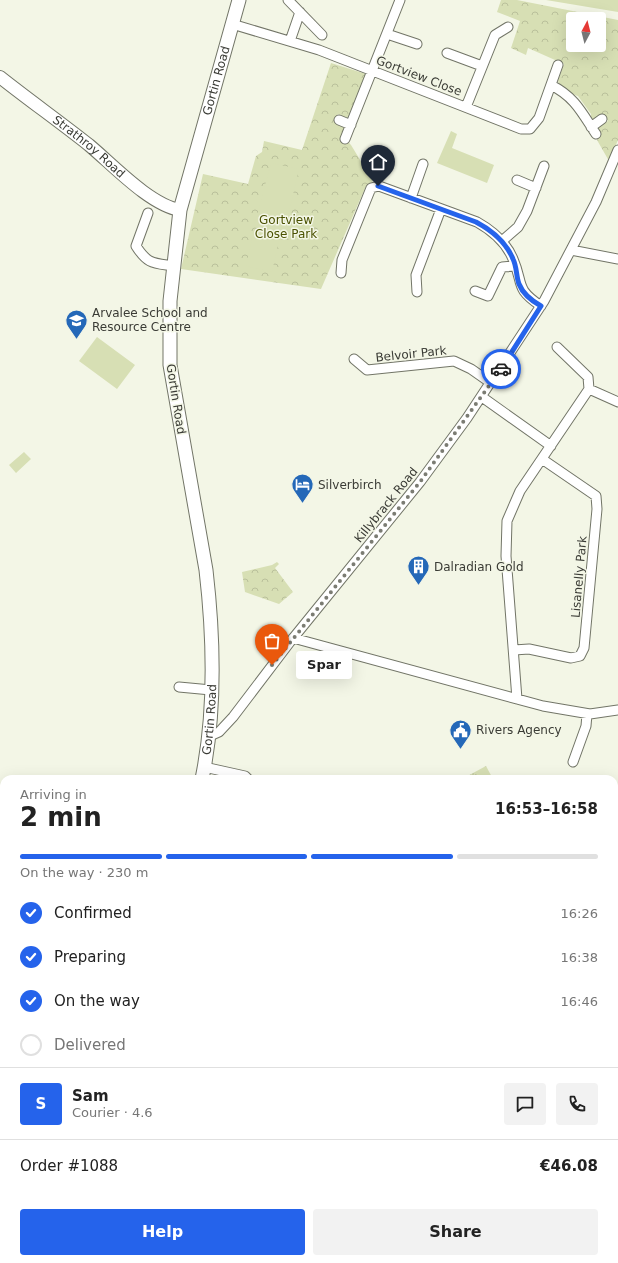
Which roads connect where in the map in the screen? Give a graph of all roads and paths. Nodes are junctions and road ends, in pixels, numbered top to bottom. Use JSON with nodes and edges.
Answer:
{"nodes":[{"id":1,"x":239,"y":0,"type":"edge"},
{"id":2,"x":288,"y":0,"type":"edge"},
{"id":3,"x":400,"y":0,"type":"edge"},
{"id":4,"x":300,"y":12,"type":"junction"},
{"id":5,"x":232,"y":24,"type":"junction"},
{"id":6,"x":508,"y":27,"type":"dead end"},
{"id":7,"x":387,"y":34,"type":"junction"},
{"id":8,"x":322,"y":35,"type":"dead end"},
{"id":9,"x":290,"y":41,"type":"junction"},
{"id":10,"x":417,"y":44,"type":"dead end"},
{"id":11,"x":447,"y":52,"type":"dead end"},
{"id":12,"x":558,"y":65,"type":"dead end"},
{"id":13,"x":482,"y":66,"type":"junction"},
{"id":14,"x":372,"y":71,"type":"junction"},
{"id":15,"x":0,"y":77,"type":"edge"},
{"id":16,"x":551,"y":85,"type":"junction"},
{"id":17,"x":466,"y":107,"type":"junction"},
{"id":18,"x":339,"y":120,"type":"dead end"},
{"id":19,"x":602,"y":120,"type":"dead end"},
{"id":20,"x":351,"y":125,"type":"junction"},
{"id":21,"x":345,"y":139,"type":"dead end"},
{"id":22,"x":618,"y":150,"type":"edge"},
{"id":23,"x":423,"y":164,"type":"dead end"},
{"id":24,"x":544,"y":166,"type":"dead end"},
{"id":25,"x":614,"y":170,"type":"edge"},
{"id":26,"x":518,"y":180,"type":"dead end"},
{"id":27,"x":536,"y":188,"type":"junction"},
{"id":28,"x":411,"y":198,"type":"junction"},
{"id":29,"x":441,"y":209,"type":"junction"},
{"id":30,"x":180,"y":210,"type":"junction"},
{"id":31,"x":148,"y":213,"type":"dead end"},
{"id":32,"x":502,"y":241,"type":"junction"},
{"id":33,"x":570,"y":250,"type":"junction"},
{"id":34,"x":618,"y":259,"type":"edge"},
{"id":35,"x":174,"y":266,"type":"junction"},
{"id":36,"x":515,"y":266,"type":"junction"},
{"id":37,"x":341,"y":273,"type":"dead end"},
{"id":38,"x":475,"y":291,"type":"dead end"},
{"id":39,"x":417,"y":292,"type":"dead end"},
{"id":40,"x":541,"y":306,"type":"junction"},
{"id":41,"x":557,"y":347,"type":"dead end"},
{"id":42,"x":354,"y":360,"type":"dead end"},
{"id":43,"x":491,"y":384,"type":"junction"},
{"id":44,"x":589,"y":389,"type":"junction"},
{"id":45,"x":482,"y":397,"type":"junction"},
{"id":46,"x":618,"y":402,"type":"edge"},
{"id":47,"x":551,"y":446,"type":"junction"},
{"id":48,"x":542,"y":459,"type":"junction"},
{"id":49,"x":293,"y":638,"type":"junction"},
{"id":50,"x":514,"y":650,"type":"junction"},
{"id":51,"x":179,"y":687,"type":"dead end"},
{"id":52,"x":211,"y":690,"type":"junction"},
{"id":53,"x":517,"y":698,"type":"junction"},
{"id":54,"x":618,"y":710,"type":"edge"},
{"id":55,"x":587,"y":714,"type":"junction"},
{"id":56,"x":210,"y":736,"type":"junction"},
{"id":57,"x":573,"y":762,"type":"dead end"},
{"id":58,"x":203,"y":773,"type":"edge"},
{"id":59,"x":231,"y":775,"type":"edge"}],
"edges":[{"from":1,"to":5,"type":"main road","name":"Gortin Road"},
{"from":2,"to":4,"type":"street"},
{"from":3,"to":7,"type":"street"},
{"from":4,"to":8,"type":"street"},
{"from":4,"to":9,"type":"street"},
{"from":5,"to":9,"type":"street","name":"Gortview Close"},
{"from":5,"to":30,"type":"main road","name":"Gortin Road"},
{"from":6,"to":13,"type":"street"},
{"from":7,"to":10,"type":"street"},
{"from":7,"to":14,"type":"street"},
{"from":9,"to":14,"type":"street","name":"Gortview Close"},
{"from":11,"to":13,"type":"street"},
{"from":12,"to":16,"type":"street","name":"Gortview Close"},
{"from":13,"to":17,"type":"street"},
{"from":14,"to":17,"type":"street","name":"Gortview Close"},
{"from":14,"to":20,"type":"street"},
{"from":15,"to":30,"type":"street","name":"Strathroy Road"},
{"from":16,"to":17,"type":"street","name":"Gortview Close"},
{"from":16,"to":19,"type":"street"},
{"from":18,"to":20,"type":"street"},
{"from":20,"to":21,"type":"street"},
{"from":22,"to":25,"type":"street","name":"Killybrack Road"},
{"from":23,"to":28,"type":"street"},
{"from":24,"to":27,"type":"street"},
{"from":25,"to":33,"type":"street","name":"Killybrack Road"},
{"from":26,"to":27,"type":"street"},
{"from":27,"to":32,"type":"street"},
{"from":28,"to":29,"type":"street"},
{"from":28,"to":37,"type":"street"},
{"from":29,"to":32,"type":"street"},
{"from":29,"to":39,"type":"street"},
{"from":30,"to":35,"type":"main road","name":"Gortin Road"},
{"from":31,"to":35,"type":"street"},
{"from":32,"to":36,"type":"street"},
{"from":33,"to":34,"type":"street"},
{"from":33,"to":40,"type":"street","name":"Killybrack Road"},
{"from":35,"to":52,"type":"main road","name":"Gortin Road"},
{"from":36,"to":38,"type":"street"},
{"from":36,"to":40,"type":"street"},
{"from":40,"to":43,"type":"street","name":"Killybrack Road"},
{"from":41,"to":44,"type":"street"},
{"from":42,"to":43,"type":"street","name":"Belvoir Park"},
{"from":43,"to":45,"type":"street","name":"Killybrack Road"},
{"from":44,"to":46,"type":"street"},
{"from":44,"to":47,"type":"street"},
{"from":45,"to":47,"type":"street"},
{"from":45,"to":49,"type":"street","name":"Killybrack Road"},
{"from":47,"to":48,"type":"street"},
{"from":48,"to":50,"type":"street"},
{"from":48,"to":50,"type":"street","name":"Lisanelly Park"},
{"from":49,"to":53,"type":"street"},
{"from":49,"to":56,"type":"street","name":"Killybrack Road"},
{"from":50,"to":53,"type":"street"},
{"from":51,"to":52,"type":"street"},
{"from":52,"to":56,"type":"main road","name":"Gortin Road"},
{"from":53,"to":55,"type":"street"},
{"from":54,"to":55,"type":"street"},
{"from":55,"to":57,"type":"street"},
{"from":56,"to":58,"type":"main road","name":"Gortin Road"},
{"from":58,"to":59,"type":"street"}]}
